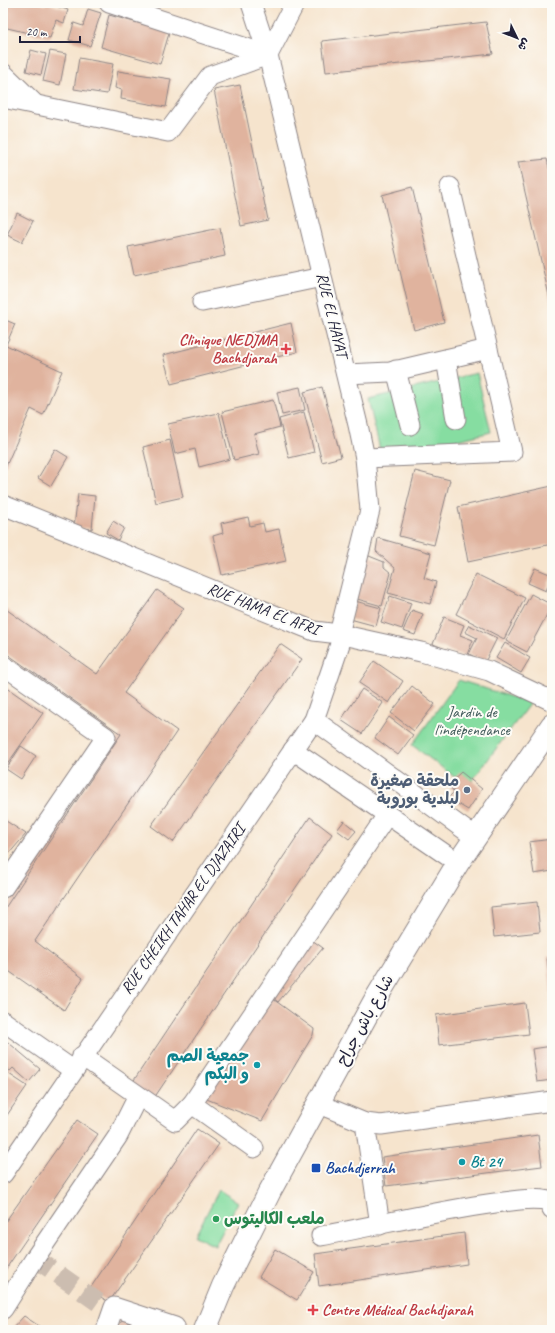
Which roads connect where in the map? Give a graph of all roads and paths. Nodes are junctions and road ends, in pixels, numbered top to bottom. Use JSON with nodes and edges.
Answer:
{"nodes":[{"id":1,"x":109,"y":3,"type":"edge"},
{"id":2,"x":251,"y":3,"type":"edge"},
{"id":3,"x":295,"y":3,"type":"edge"},
{"id":4,"x":268,"y":55,"type":"junction"},
{"id":5,"x":3,"y":72,"type":"edge"},
{"id":6,"x":3,"y":98,"type":"edge"},
{"id":7,"x":36,"y":106,"type":"junction"},
{"id":8,"x":450,"y":187,"type":"dead end"},
{"id":9,"x":322,"y":277,"type":"junction"},
{"id":10,"x":202,"y":302,"type":"dead end"},
{"id":11,"x":488,"y":350,"type":"junction"},
{"id":12,"x":446,"y":359,"type":"junction"},
{"id":13,"x":396,"y":370,"type":"junction"},
{"id":14,"x":346,"y":374,"type":"junction"},
{"id":15,"x":456,"y":419,"type":"dead end"},
{"id":16,"x":410,"y":425,"type":"dead end"},
{"id":17,"x":365,"y":458,"type":"junction"},
{"id":18,"x":3,"y":505,"type":"edge"},
{"id":19,"x":338,"y":634,"type":"junction"},
{"id":20,"x":3,"y":665,"type":"edge"},
{"id":21,"x":552,"y":702,"type":"edge"},
{"id":22,"x":314,"y":720,"type":"junction"},
{"id":23,"x":552,"y":725,"type":"edge"},
{"id":24,"x":293,"y":750,"type":"junction"},
{"id":25,"x":387,"y":815,"type":"junction"},
{"id":26,"x":476,"y":838,"type":"junction"},
{"id":27,"x":458,"y":864,"type":"junction"},
{"id":28,"x":3,"y":888,"type":"edge"},
{"id":29,"x":3,"y":1021,"type":"edge"},
{"id":30,"x":78,"y":1063,"type":"junction"},
{"id":31,"x":138,"y":1096,"type":"junction"},
{"id":32,"x":552,"y":1101,"type":"edge"},
{"id":33,"x":192,"y":1104,"type":"junction"},
{"id":34,"x":319,"y":1104,"type":"junction"},
{"id":35,"x":365,"y":1123,"type":"junction"},
{"id":36,"x":254,"y":1148,"type":"dead end"},
{"id":37,"x":3,"y":1174,"type":"edge"},
{"id":38,"x":552,"y":1209,"type":"edge"},
{"id":39,"x":380,"y":1225,"type":"junction"},
{"id":40,"x":322,"y":1236,"type":"dead end"},
{"id":41,"x":3,"y":1309,"type":"edge"},
{"id":42,"x":175,"y":1327,"type":"dead end"},
{"id":43,"x":106,"y":1330,"type":"edge"},
{"id":44,"x":205,"y":1330,"type":"edge"}],
"edges":[{"from":1,"to":4,"type":"street"},
{"from":2,"to":4,"type":"street","name":"RUE EL HAYAT"},
{"from":3,"to":4,"type":"street"},
{"from":4,"to":7,"type":"street"},
{"from":4,"to":9,"type":"street","name":"RUE EL HAYAT"},
{"from":5,"to":7,"type":"street"},
{"from":6,"to":7,"type":"street"},
{"from":8,"to":11,"type":"street"},
{"from":9,"to":10,"type":"street"},
{"from":9,"to":14,"type":"street","name":"RUE EL HAYAT"},
{"from":11,"to":12,"type":"street"},
{"from":11,"to":17,"type":"street"},
{"from":12,"to":13,"type":"street"},
{"from":12,"to":15,"type":"street"},
{"from":13,"to":14,"type":"street"},
{"from":13,"to":16,"type":"street"},
{"from":14,"to":17,"type":"street","name":"RUE EL HAYAT"},
{"from":17,"to":19,"type":"street","name":"RUE EL HAYAT"},
{"from":18,"to":19,"type":"street","name":"RUE HAMA EL AFRI"},
{"from":19,"to":21,"type":"street","name":"RUE HAMA EL AFRI"},
{"from":19,"to":22,"type":"street","name":"RUE CHEIKH TAHAR EL DJAZAIRI"},
{"from":20,"to":28,"type":"street"},
{"from":22,"to":24,"type":"street","name":"RUE CHEIKH TAHAR EL DJAZAIRI"},
{"from":22,"to":26,"type":"street"},
{"from":23,"to":26,"type":"main road","name":"شارع باش جراح"},
{"from":24,"to":25,"type":"street"},
{"from":24,"to":30,"type":"street","name":"RUE CHEIKH TAHAR EL DJAZAIRI"},
{"from":25,"to":27,"type":"street"},
{"from":25,"to":33,"type":"street"},
{"from":26,"to":27,"type":"main road","name":"شارع باش جراح"},
{"from":27,"to":34,"type":"main road","name":"شارع باش جراح"},
{"from":29,"to":30,"type":"street"},
{"from":30,"to":31,"type":"street"},
{"from":30,"to":37,"type":"street","name":"RUE CHEIKH TAHAR EL DJAZAIRI"},
{"from":31,"to":33,"type":"street"},
{"from":31,"to":41,"type":"street"},
{"from":32,"to":35,"type":"street"},
{"from":33,"to":36,"type":"street"},
{"from":34,"to":35,"type":"street"},
{"from":34,"to":44,"type":"main road","name":"شارع باش جراح"},
{"from":35,"to":39,"type":"street"},
{"from":38,"to":39,"type":"street"},
{"from":39,"to":40,"type":"street"},
{"from":42,"to":43,"type":"street"}]}
